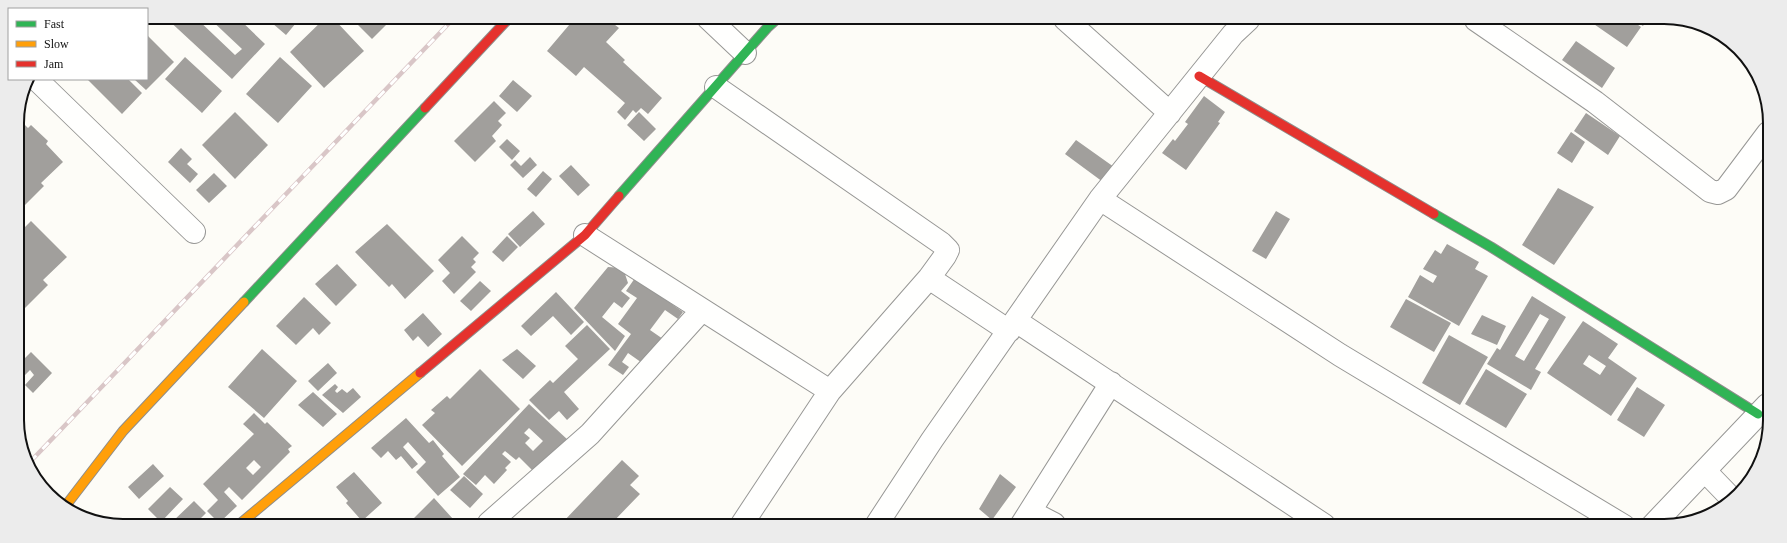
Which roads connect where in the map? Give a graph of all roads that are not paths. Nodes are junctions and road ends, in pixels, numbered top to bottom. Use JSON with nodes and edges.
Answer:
{"nodes":[{"id":1,"x":503,"y":24,"type":"edge"},
{"id":2,"x":714,"y":24,"type":"edge"},
{"id":3,"x":771,"y":24,"type":"edge"},
{"id":4,"x":1071,"y":24,"type":"edge"},
{"id":5,"x":1244,"y":24,"type":"edge"},
{"id":6,"x":1482,"y":24,"type":"edge"},
{"id":7,"x":745,"y":53,"type":"junction"},
{"id":8,"x":1199,"y":76,"type":"junction"},
{"id":9,"x":37,"y":80,"type":"edge"},
{"id":10,"x":716,"y":87,"type":"junction"},
{"id":11,"x":1170,"y":113,"type":"junction"},
{"id":12,"x":1763,"y":140,"type":"edge"},
{"id":13,"x":1100,"y":199,"type":"junction"},
{"id":14,"x":194,"y":232,"type":"dead end"},
{"id":15,"x":585,"y":235,"type":"junction"},
{"id":16,"x":929,"y":278,"type":"junction"},
{"id":17,"x":702,"y":310,"type":"junction"},
{"id":18,"x":1012,"y":326,"type":"junction"},
{"id":19,"x":1111,"y":383,"type":"junction"},
{"id":20,"x":830,"y":391,"type":"junction"},
{"id":21,"x":1762,"y":409,"type":"edge"},
{"id":22,"x":1705,"y":471,"type":"junction"},
{"id":23,"x":1728,"y":495,"type":"edge"},
{"id":24,"x":68,"y":503,"type":"edge"},
{"id":25,"x":1026,"y":518,"type":"edge"},
{"id":26,"x":246,"y":519,"type":"edge"},
{"id":27,"x":494,"y":519,"type":"edge"},
{"id":28,"x":745,"y":519,"type":"edge"},
{"id":29,"x":880,"y":519,"type":"edge"},
{"id":30,"x":1315,"y":519,"type":"edge"},
{"id":31,"x":1612,"y":519,"type":"edge"},
{"id":32,"x":1659,"y":519,"type":"edge"}],
"edges":[{"from":1,"to":24,"type":"street"},
{"from":2,"to":7,"type":"street"},
{"from":3,"to":7,"type":"street"},
{"from":4,"to":11,"type":"street"},
{"from":5,"to":8,"type":"street"},
{"from":6,"to":12,"type":"street"},
{"from":7,"to":10,"type":"street"},
{"from":8,"to":11,"type":"street"},
{"from":8,"to":21,"type":"street"},
{"from":9,"to":14,"type":"street"},
{"from":10,"to":15,"type":"street"},
{"from":10,"to":16,"type":"street"},
{"from":11,"to":13,"type":"street"},
{"from":13,"to":18,"type":"street"},
{"from":13,"to":31,"type":"street"},
{"from":15,"to":17,"type":"street"},
{"from":15,"to":26,"type":"street"},
{"from":16,"to":18,"type":"street"},
{"from":16,"to":20,"type":"street"},
{"from":17,"to":20,"type":"street"},
{"from":17,"to":27,"type":"street"},
{"from":18,"to":19,"type":"street"},
{"from":18,"to":29,"type":"street"},
{"from":19,"to":25,"type":"street"},
{"from":19,"to":30,"type":"street"},
{"from":20,"to":28,"type":"street"},
{"from":21,"to":22,"type":"street"},
{"from":22,"to":23,"type":"street"},
{"from":22,"to":32,"type":"street"}]}
